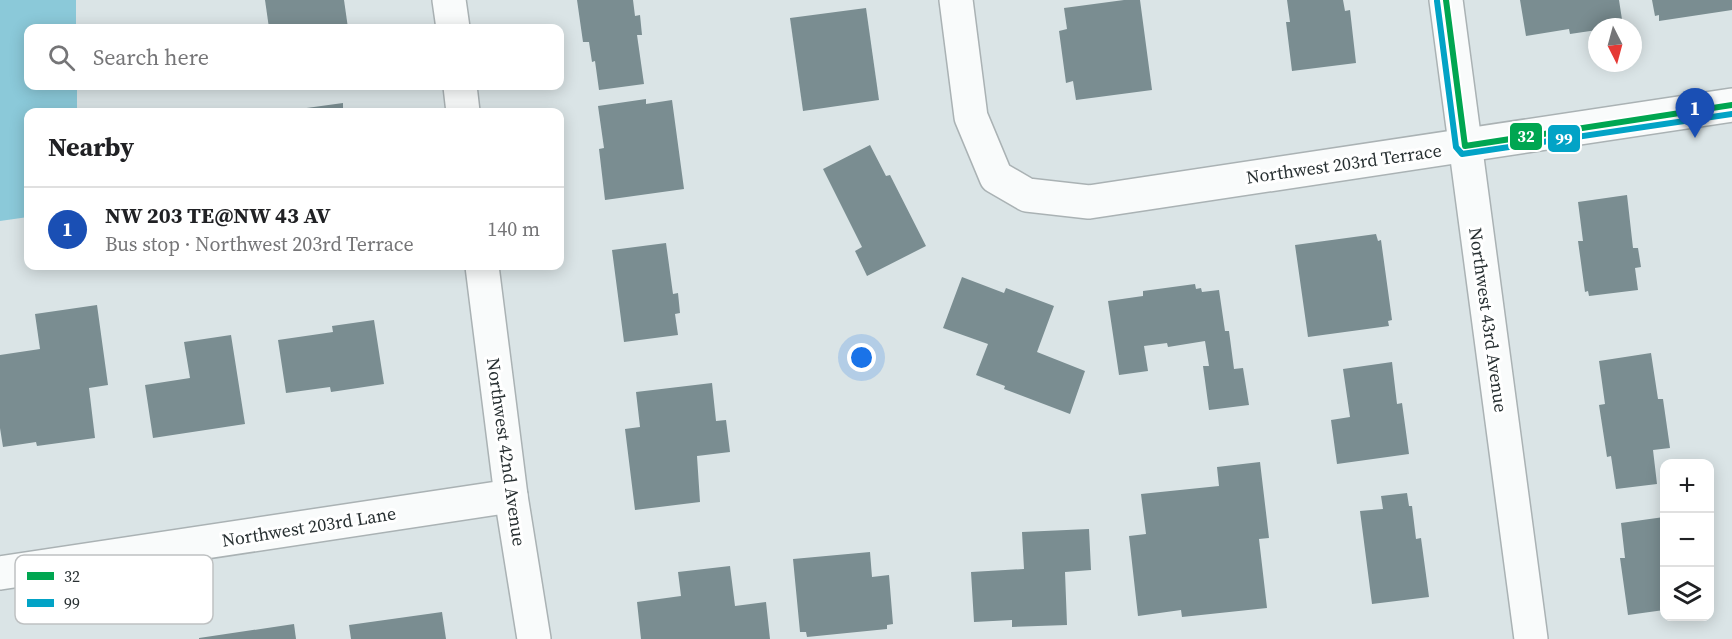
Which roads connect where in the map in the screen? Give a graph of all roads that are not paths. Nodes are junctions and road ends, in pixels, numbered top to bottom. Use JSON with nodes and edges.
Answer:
{"nodes":[{"id":1,"x":449,"y":0,"type":"edge"},
{"id":2,"x":956,"y":0,"type":"edge"},
{"id":3,"x":1446,"y":0,"type":"edge"},
{"id":4,"x":452,"y":24,"type":"edge"},
{"id":5,"x":460,"y":90,"type":"edge"},
{"id":6,"x":1732,"y":105,"type":"edge"},
{"id":7,"x":463,"y":108,"type":"edge"},
{"id":8,"x":1465,"y":146,"type":"junction"},
{"id":9,"x":482,"y":270,"type":"edge"},
{"id":10,"x":510,"y":496,"type":"junction"},
{"id":11,"x":119,"y":555,"type":"edge"},
{"id":12,"x":15,"y":571,"type":"edge"},
{"id":13,"x":0,"y":573,"type":"edge"},
{"id":14,"x":534,"y":639,"type":"edge"},
{"id":15,"x":1531,"y":639,"type":"edge"}],
"edges":[{"from":1,"to":4,"type":"street"},
{"from":2,"to":8,"type":"street","name":"Northwest 203rd Terrace"},
{"from":3,"to":8,"type":"street","name":"Northwest 43rd Avenue"},
{"from":5,"to":7,"type":"street"},
{"from":6,"to":8,"type":"street","name":"Northwest 203rd Terrace"},
{"from":8,"to":15,"type":"street","name":"Northwest 43rd Avenue"},
{"from":9,"to":10,"type":"street","name":"Northwest 42nd Avenue"},
{"from":10,"to":11,"type":"street","name":"Northwest 203rd Lane"},
{"from":10,"to":14,"type":"street","name":"Northwest 42nd Avenue"},
{"from":12,"to":13,"type":"street","name":"Northwest 203rd Lane"}]}
